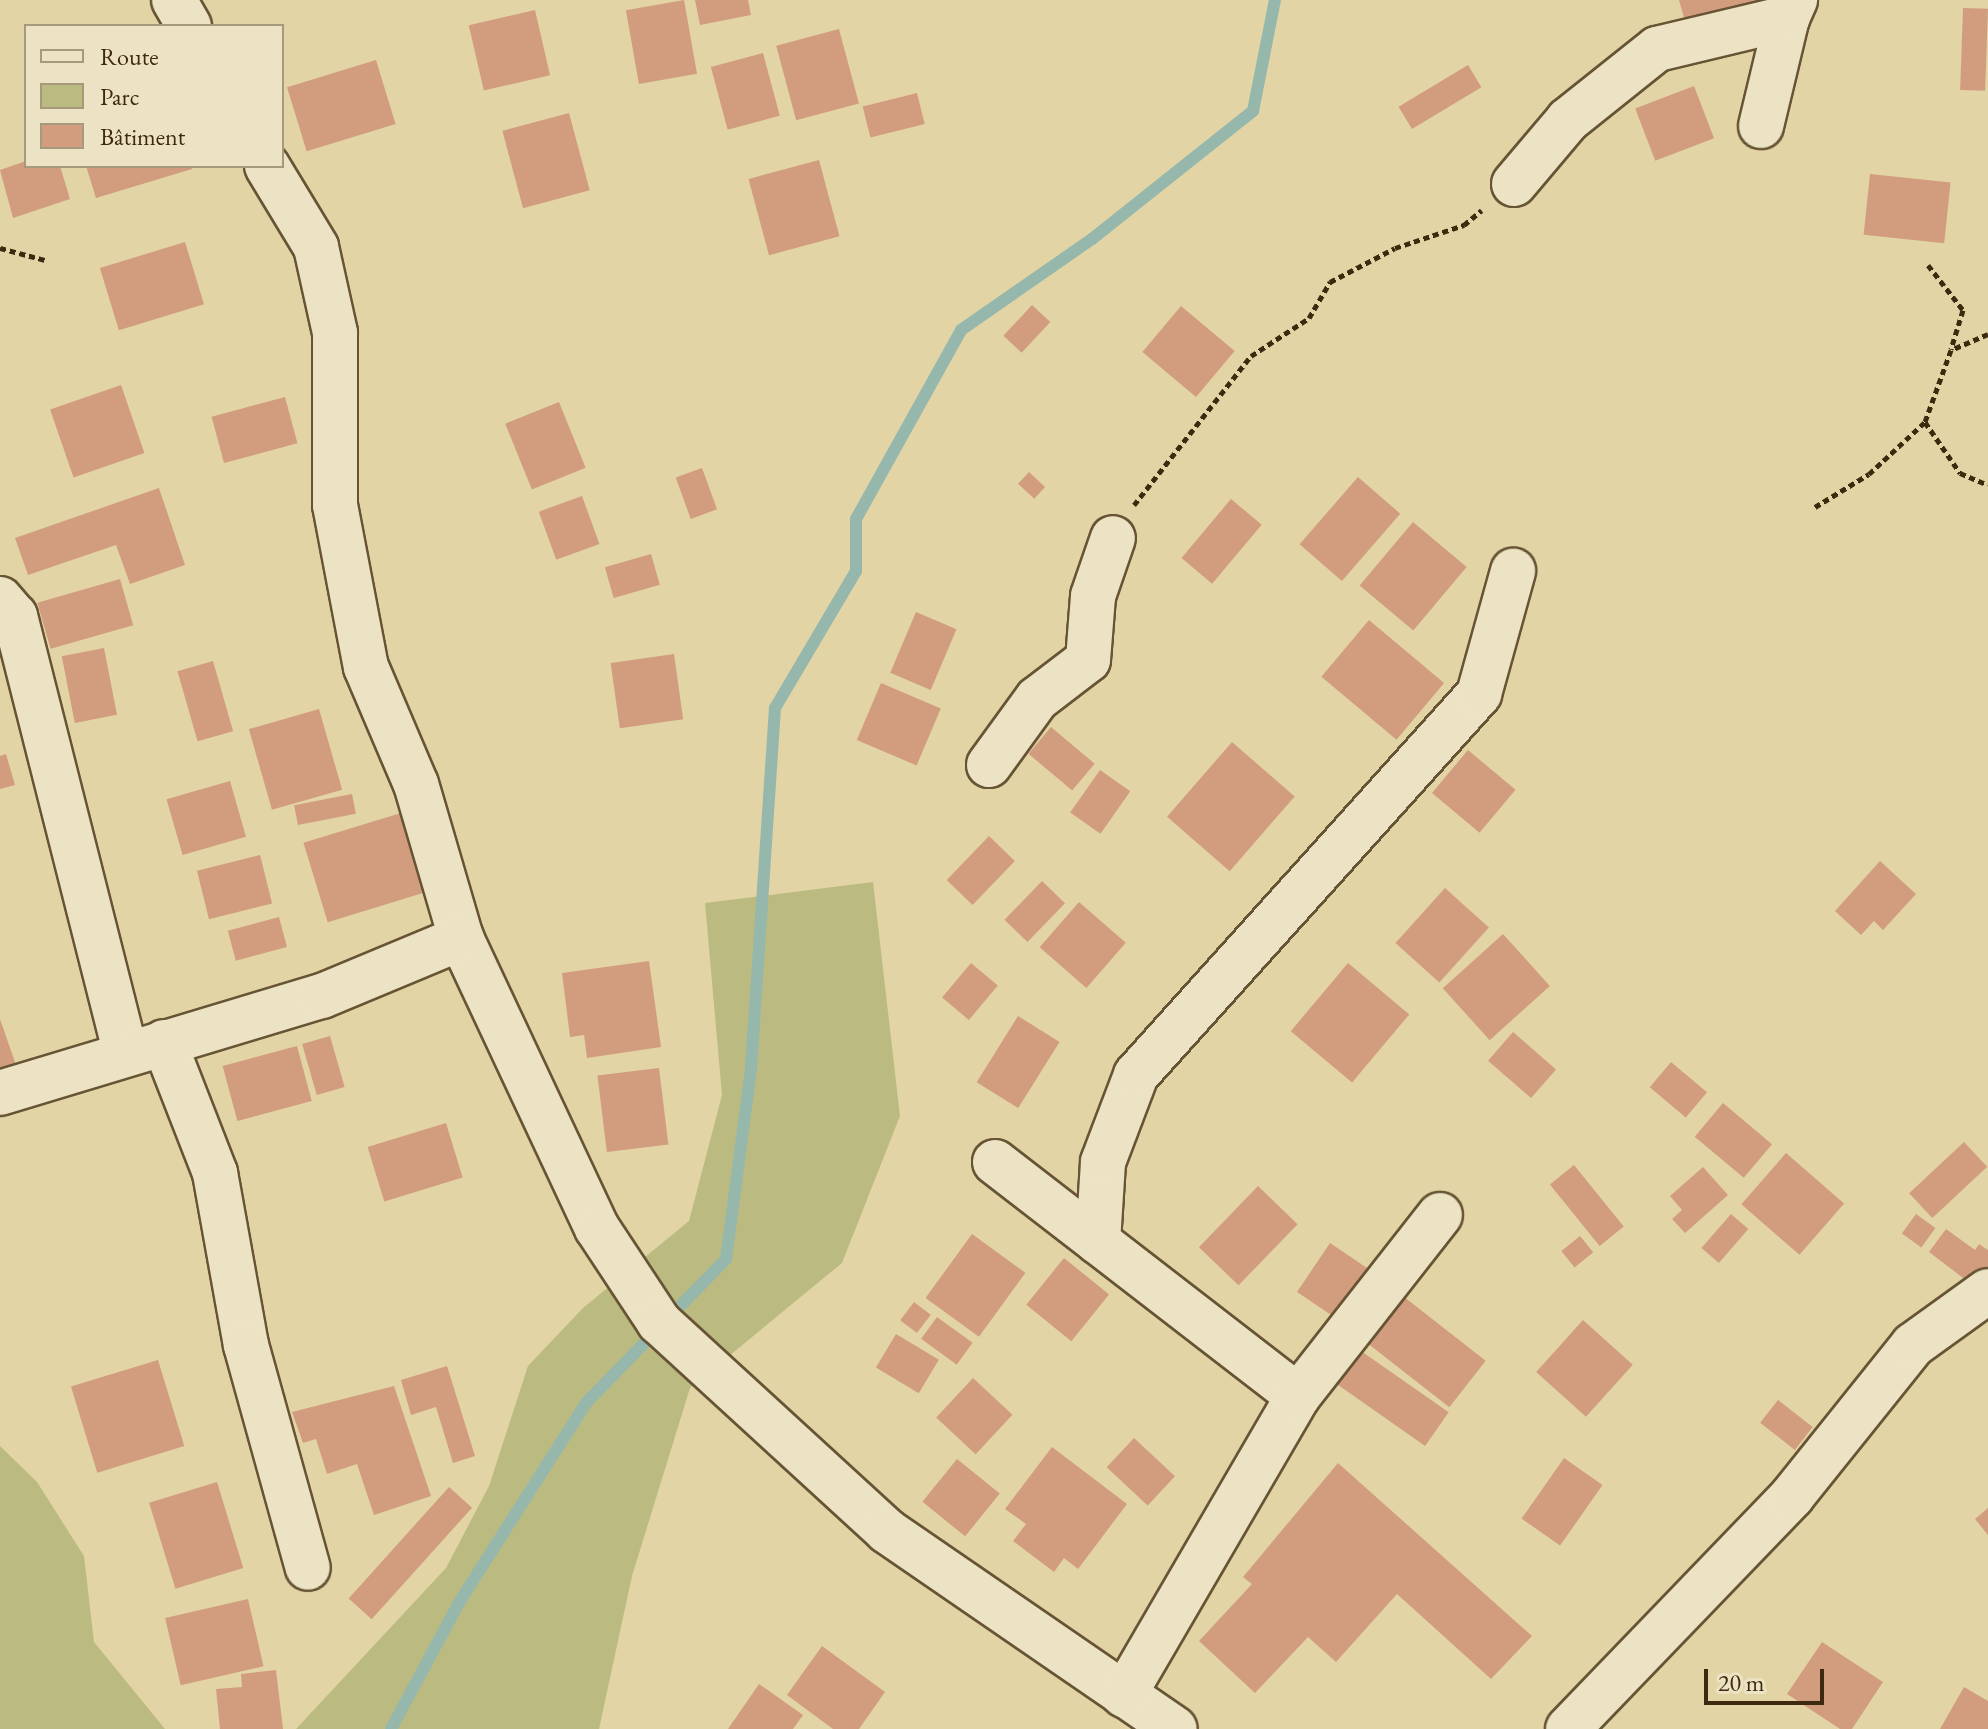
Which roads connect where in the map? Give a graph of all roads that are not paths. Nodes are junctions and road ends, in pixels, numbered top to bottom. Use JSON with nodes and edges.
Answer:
{"nodes":[{"id":1,"x":174,"y":0,"type":"edge"},
{"id":2,"x":1791,"y":9,"type":"edge"},
{"id":3,"x":188,"y":24,"type":"edge"},
{"id":4,"x":1761,"y":126,"type":"dead end"},
{"id":5,"x":268,"y":168,"type":"edge"},
{"id":6,"x":1514,"y":184,"type":"road end"},
{"id":7,"x":1113,"y":538,"type":"road end"},
{"id":8,"x":1513,"y":571,"type":"dead end"},
{"id":9,"x":0,"y":599,"type":"edge"},
{"id":10,"x":989,"y":765,"type":"dead end"},
{"id":11,"x":461,"y":938,"type":"junction"},
{"id":12,"x":145,"y":1048,"type":"junction"},
{"id":13,"x":0,"y":1093,"type":"edge"},
{"id":14,"x":995,"y":1162,"type":"dead end"},
{"id":15,"x":1440,"y":1215,"type":"dead end"},
{"id":16,"x":1098,"y":1242,"type":"junction"},
{"id":17,"x":1988,"y":1291,"type":"edge"},
{"id":18,"x":1298,"y":1396,"type":"junction"},
{"id":19,"x":308,"y":1568,"type":"dead end"},
{"id":20,"x":1124,"y":1695,"type":"junction"},
{"id":21,"x":1175,"y":1729,"type":"edge"},
{"id":22,"x":1568,"y":1729,"type":"edge"}],
"edges":[{"from":1,"to":3,"type":"street"},
{"from":2,"to":4,"type":"street"},
{"from":2,"to":6,"type":"street"},
{"from":5,"to":11,"type":"street"},
{"from":7,"to":10,"type":"street"},
{"from":8,"to":16,"type":"street"},
{"from":9,"to":12,"type":"street"},
{"from":11,"to":12,"type":"street"},
{"from":11,"to":20,"type":"street"},
{"from":12,"to":13,"type":"street"},
{"from":12,"to":19,"type":"street"},
{"from":14,"to":16,"type":"street"},
{"from":15,"to":18,"type":"street"},
{"from":16,"to":18,"type":"street"},
{"from":17,"to":22,"type":"street"},
{"from":18,"to":20,"type":"street"},
{"from":20,"to":21,"type":"street"}]}
